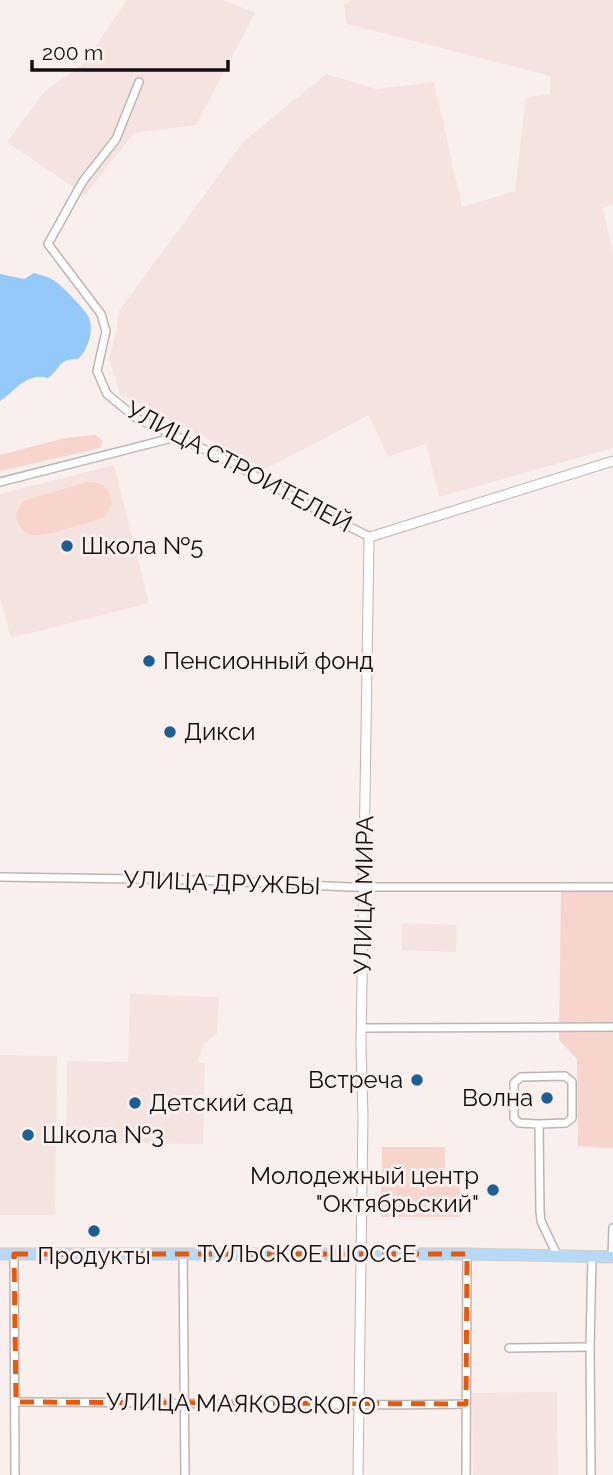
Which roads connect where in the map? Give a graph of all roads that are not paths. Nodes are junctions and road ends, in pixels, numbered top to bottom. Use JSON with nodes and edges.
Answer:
{"nodes":[{"id":1,"x":139,"y":82,"type":"dead end"},
{"id":2,"x":177,"y":437,"type":"junction"},
{"id":3,"x":613,"y":461,"type":"edge"},
{"id":4,"x":0,"y":482,"type":"edge"},
{"id":5,"x":370,"y":537,"type":"junction"},
{"id":6,"x":0,"y":877,"type":"edge"},
{"id":7,"x":365,"y":886,"type":"junction"},
{"id":8,"x":613,"y":887,"type":"edge"},
{"id":9,"x":613,"y":1027,"type":"edge"},
{"id":10,"x":362,"y":1028,"type":"junction"},
{"id":11,"x":539,"y":1124,"type":"junction"},
{"id":12,"x":613,"y":1228,"type":"edge"},
{"id":13,"x":0,"y":1254,"type":"edge"},
{"id":14,"x":14,"y":1254,"type":"junction"},
{"id":15,"x":183,"y":1254,"type":"junction"},
{"id":16,"x":361,"y":1254,"type":"junction"},
{"id":17,"x":467,"y":1254,"type":"junction"},
{"id":18,"x":557,"y":1255,"type":"junction"},
{"id":19,"x":592,"y":1256,"type":"junction"},
{"id":20,"x":612,"y":1256,"type":"edge"},
{"id":21,"x":590,"y":1347,"type":"junction"},
{"id":22,"x":509,"y":1348,"type":"dead end"},
{"id":23,"x":16,"y":1402,"type":"junction"},
{"id":24,"x":185,"y":1402,"type":"junction"},
{"id":25,"x":466,"y":1404,"type":"junction"},
{"id":26,"x":359,"y":1406,"type":"junction"},
{"id":27,"x":15,"y":1475,"type":"edge"},
{"id":28,"x":185,"y":1475,"type":"edge"},
{"id":29,"x":358,"y":1475,"type":"edge"},
{"id":30,"x":466,"y":1475,"type":"edge"},
{"id":31,"x":591,"y":1475,"type":"edge"}],
"edges":[{"from":1,"to":2,"type":"street","name":"УЛИЦА СТРОИТЕЛЕЙ"},
{"from":2,"to":4,"type":"street"},
{"from":2,"to":5,"type":"street","name":"УЛИЦА СТРОИТЕЛЕЙ"},
{"from":3,"to":5,"type":"street","name":"УЛИЦА СТРОИТЕЛЕЙ"},
{"from":5,"to":7,"type":"street","name":"УЛИЦА МИРА"},
{"from":6,"to":7,"type":"street","name":"УЛИЦА ДРУЖБЫ"},
{"from":7,"to":8,"type":"street","name":"УЛИЦА ДРУЖБЫ"},
{"from":7,"to":10,"type":"street","name":"УЛИЦА МИРА"},
{"from":9,"to":10,"type":"street"},
{"from":10,"to":16,"type":"street","name":"УЛИЦА МИРА"},
{"from":11,"to":11,"type":"street"},
{"from":11,"to":18,"type":"street"},
{"from":12,"to":20,"type":"street"},
{"from":13,"to":14,"type":"main road","name":"ТУЛЬСКОЕ ШОССЕ"},
{"from":14,"to":15,"type":"main road","name":"ТУЛЬСКОЕ ШОССЕ"},
{"from":14,"to":23,"type":"street"},
{"from":15,"to":16,"type":"main road","name":"ТУЛЬСКОЕ ШОССЕ"},
{"from":15,"to":24,"type":"street"},
{"from":16,"to":17,"type":"main road","name":"ТУЛЬСКОЕ ШОССЕ"},
{"from":16,"to":26,"type":"street","name":"УЛИЦА МИРА"},
{"from":17,"to":18,"type":"main road","name":"ТУЛЬСКОЕ ШОССЕ"},
{"from":17,"to":25,"type":"street"},
{"from":18,"to":19,"type":"main road","name":"ТУЛЬСКОЕ ШОССЕ"},
{"from":19,"to":20,"type":"main road","name":"ТУЛЬСКОЕ ШОССЕ"},
{"from":19,"to":21,"type":"street"},
{"from":21,"to":22,"type":"street"},
{"from":21,"to":31,"type":"street"},
{"from":23,"to":24,"type":"street","name":"УЛИЦА МАЯКОВСКОГО"},
{"from":23,"to":27,"type":"street"},
{"from":24,"to":26,"type":"street","name":"УЛИЦА МАЯКОВСКОГО"},
{"from":24,"to":28,"type":"street"},
{"from":25,"to":26,"type":"street","name":"УЛИЦА МАЯКОВСКОГО"},
{"from":25,"to":30,"type":"street"},
{"from":26,"to":29,"type":"street","name":"УЛИЦА МИРА"}]}
